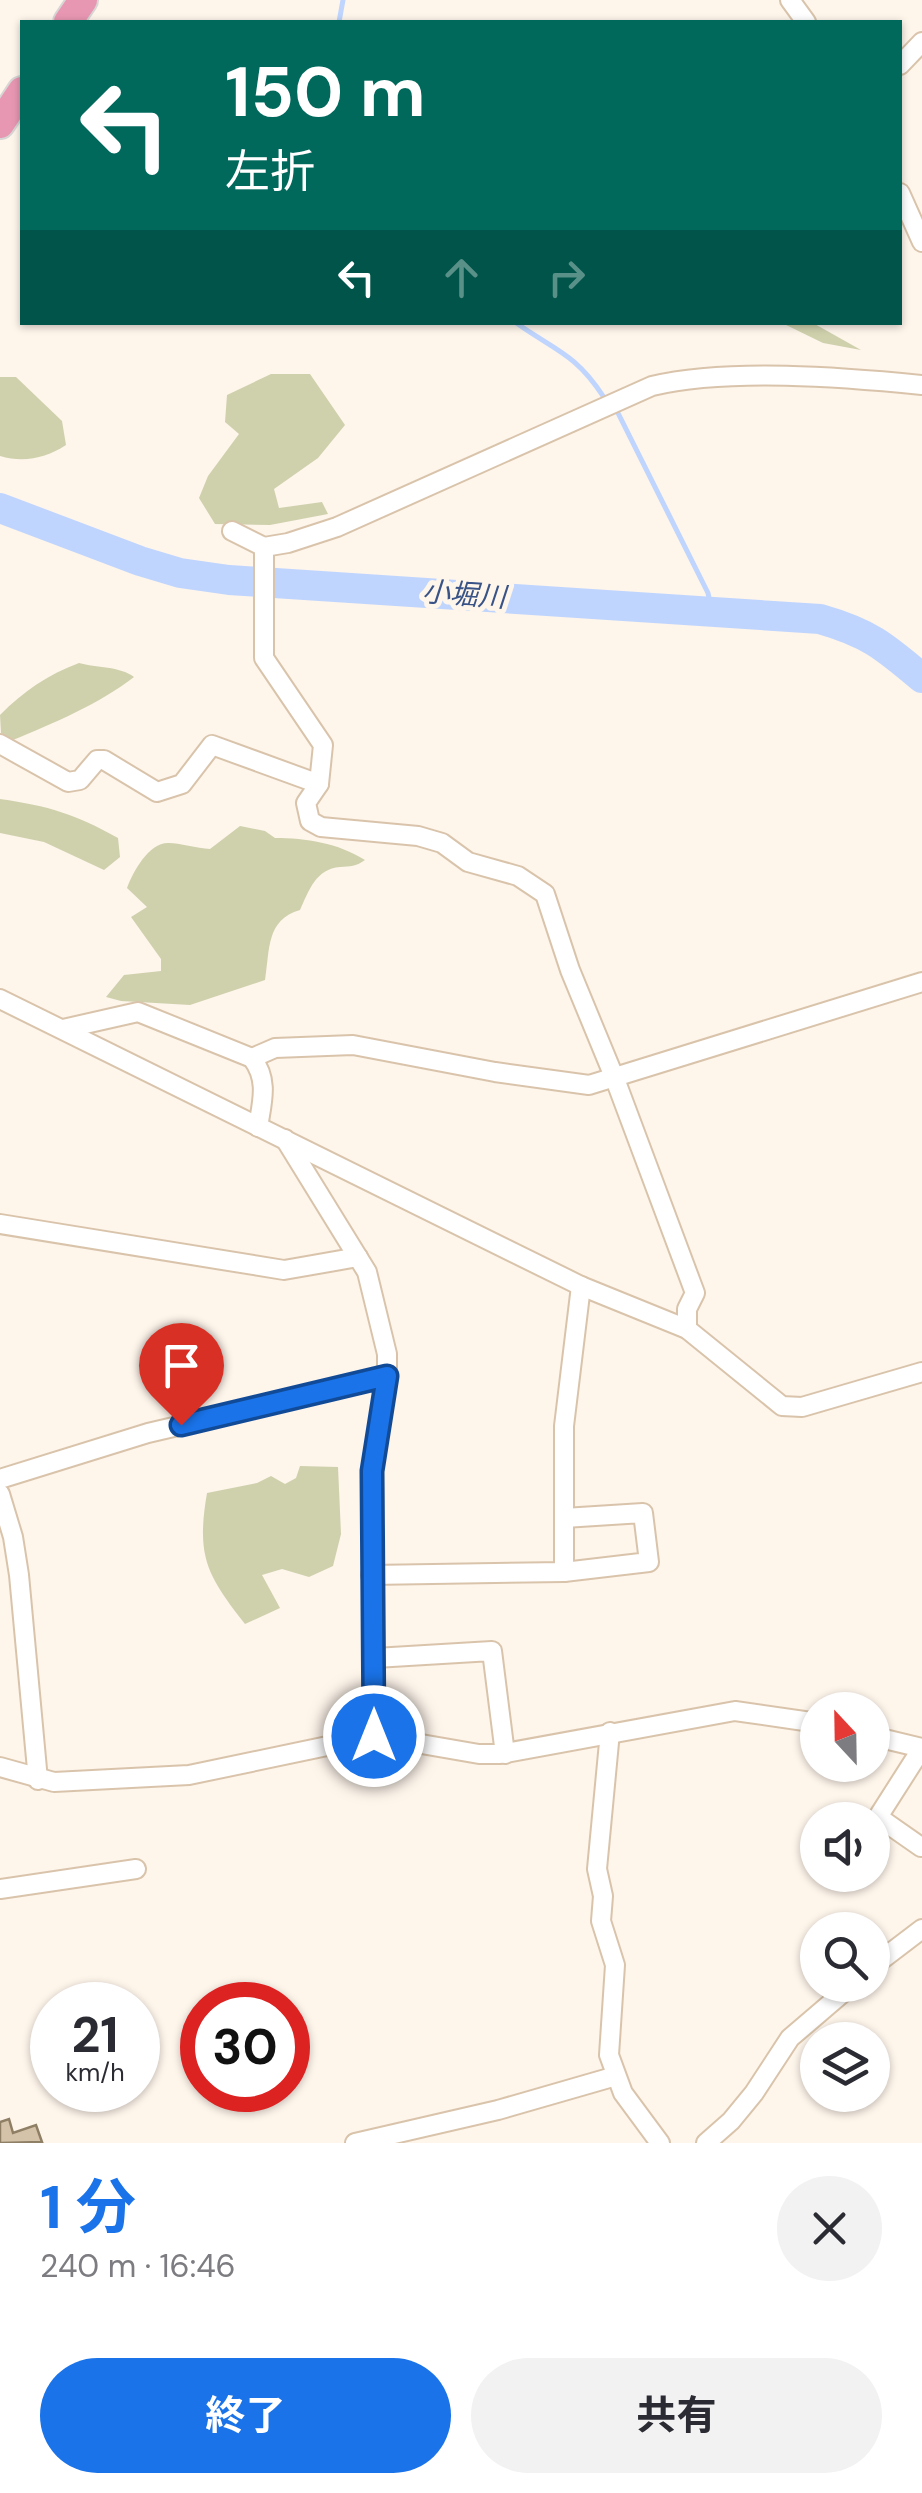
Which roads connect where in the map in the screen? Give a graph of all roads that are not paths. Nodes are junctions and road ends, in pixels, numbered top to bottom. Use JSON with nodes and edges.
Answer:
{"nodes":[{"id":1,"x":922,"y":42,"type":"edge"},
{"id":2,"x":902,"y":63,"type":"edge"},
{"id":3,"x":20,"y":94,"type":"edge"},
{"id":4,"x":0,"y":124,"type":"edge"},
{"id":5,"x":902,"y":197,"type":"edge"},
{"id":6,"x":922,"y":242,"type":"edge"},
{"id":7,"x":922,"y":385,"type":"edge"},
{"id":8,"x":232,"y":531,"type":"dead end"},
{"id":9,"x":264,"y":547,"type":"junction"},
{"id":10,"x":0,"y":744,"type":"edge"},
{"id":11,"x":318,"y":784,"type":"junction"},
{"id":12,"x":922,"y":982,"type":"edge"},
{"id":13,"x":0,"y":999,"type":"edge"},
{"id":14,"x":63,"y":1030,"type":"junction"},
{"id":15,"x":252,"y":1058,"type":"junction"},
{"id":16,"x":615,"y":1079,"type":"junction"},
{"id":17,"x":258,"y":1127,"type":"junction"},
{"id":18,"x":284,"y":1137,"type":"junction"},
{"id":19,"x":0,"y":1224,"type":"edge"},
{"id":20,"x":358,"y":1257,"type":"junction"},
{"id":21,"x":581,"y":1286,"type":"junction"},
{"id":22,"x":687,"y":1329,"type":"junction"},
{"id":23,"x":922,"y":1372,"type":"edge"},
{"id":24,"x":387,"y":1376,"type":"junction"},
{"id":25,"x":0,"y":1480,"type":"edge"},
{"id":26,"x":0,"y":1494,"type":"edge"},
{"id":27,"x":564,"y":1518,"type":"junction"},
{"id":28,"x":9,"y":1568,"type":"edge"},
{"id":29,"x":564,"y":1572,"type":"junction"},
{"id":30,"x":371,"y":1575,"type":"junction"},
{"id":31,"x":375,"y":1658,"type":"junction"},
{"id":32,"x":800,"y":1720,"type":"edge"},
{"id":33,"x":610,"y":1732,"type":"junction"},
{"id":34,"x":374,"y":1736,"type":"junction"},
{"id":35,"x":890,"y":1740,"type":"edge"},
{"id":36,"x":922,"y":1748,"type":"edge"},
{"id":37,"x":504,"y":1754,"type":"junction"},
{"id":38,"x":0,"y":1767,"type":"edge"},
{"id":39,"x":38,"y":1780,"type":"junction"},
{"id":40,"x":918,"y":1838,"type":"edge"},
{"id":41,"x":136,"y":1869,"type":"dead end"},
{"id":42,"x":0,"y":1889,"type":"edge"},
{"id":43,"x":922,"y":1928,"type":"edge"},
{"id":44,"x":890,"y":1953,"type":"edge"},
{"id":45,"x":832,"y":2002,"type":"edge"},
{"id":46,"x":616,"y":2076,"type":"junction"},
{"id":47,"x":355,"y":2143,"type":"edge"},
{"id":48,"x":660,"y":2143,"type":"edge"},
{"id":49,"x":706,"y":2143,"type":"edge"}],
"edges":[{"from":1,"to":2,"type":"street"},
{"from":3,"to":4,"type":"main road"},
{"from":5,"to":6,"type":"street"},
{"from":7,"to":9,"type":"street"},
{"from":8,"to":9,"type":"street"},
{"from":9,"to":11,"type":"street"},
{"from":10,"to":11,"type":"street"},
{"from":11,"to":16,"type":"street"},
{"from":12,"to":16,"type":"street"},
{"from":13,"to":14,"type":"street"},
{"from":14,"to":15,"type":"street"},
{"from":14,"to":17,"type":"street"},
{"from":15,"to":16,"type":"street"},
{"from":15,"to":17,"type":"street"},
{"from":16,"to":22,"type":"street"},
{"from":17,"to":18,"type":"street"},
{"from":18,"to":20,"type":"street"},
{"from":18,"to":21,"type":"street"},
{"from":19,"to":20,"type":"street"},
{"from":20,"to":24,"type":"street"},
{"from":21,"to":22,"type":"street"},
{"from":21,"to":27,"type":"street"},
{"from":22,"to":23,"type":"street"},
{"from":24,"to":25,"type":"street"},
{"from":24,"to":30,"type":"street"},
{"from":26,"to":28,"type":"street"},
{"from":27,"to":29,"type":"street"},
{"from":27,"to":29,"type":"street"},
{"from":28,"to":39,"type":"street"},
{"from":29,"to":30,"type":"street"},
{"from":30,"to":31,"type":"street"},
{"from":31,"to":34,"type":"street"},
{"from":31,"to":37,"type":"street"},
{"from":32,"to":33,"type":"street"},
{"from":33,"to":37,"type":"street"},
{"from":33,"to":46,"type":"street"},
{"from":34,"to":37,"type":"street"},
{"from":34,"to":39,"type":"street"},
{"from":35,"to":36,"type":"street"},
{"from":36,"to":40,"type":"street"},
{"from":38,"to":39,"type":"street"},
{"from":41,"to":42,"type":"street"},
{"from":43,"to":44,"type":"street"},
{"from":45,"to":49,"type":"street"},
{"from":46,"to":47,"type":"street"},
{"from":46,"to":48,"type":"street"}]}
